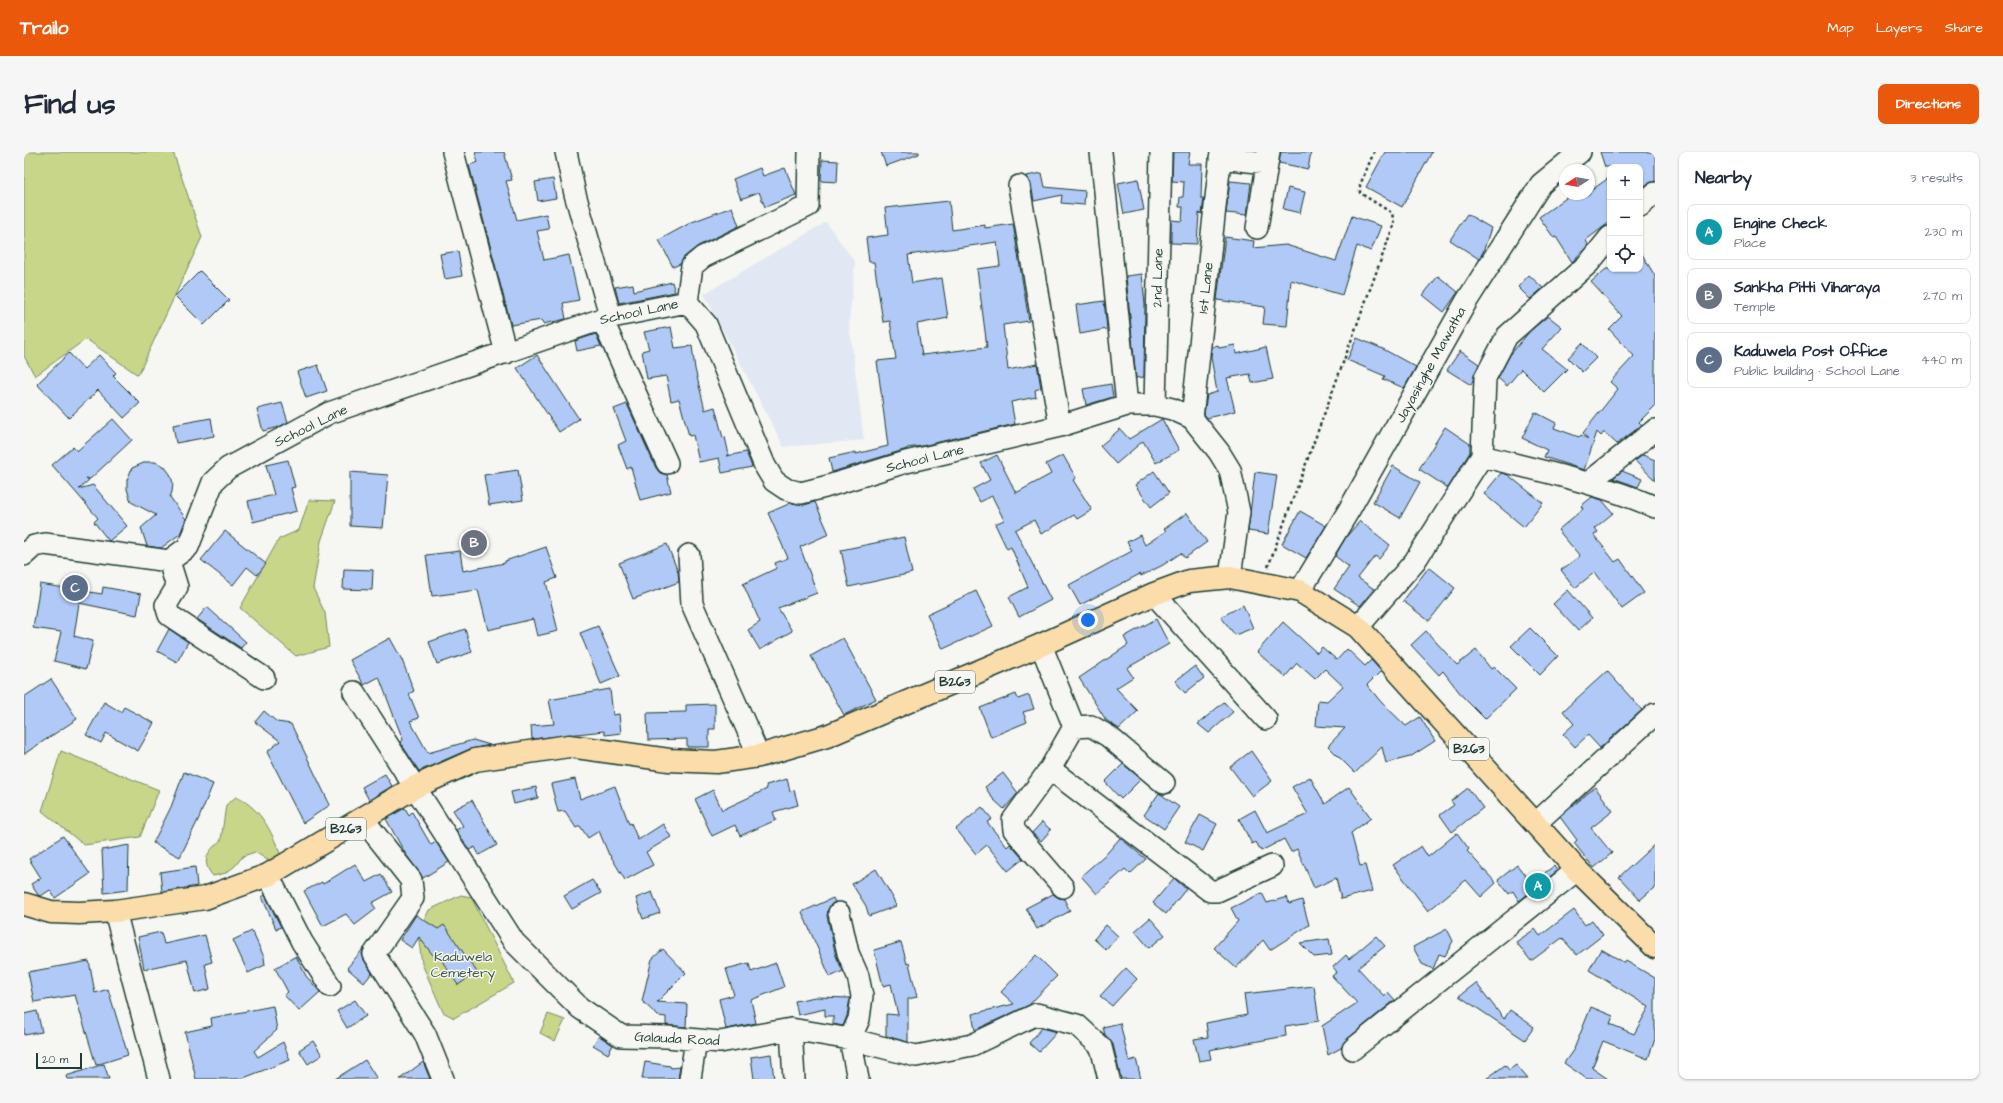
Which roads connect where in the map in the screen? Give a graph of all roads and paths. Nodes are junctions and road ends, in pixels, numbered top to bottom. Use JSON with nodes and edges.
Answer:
{"nodes":[{"id":1,"x":453,"y":152,"type":"edge"},
{"id":2,"x":566,"y":152,"type":"edge"},
{"id":3,"x":809,"y":152,"type":"edge"},
{"id":4,"x":1101,"y":152,"type":"edge"},
{"id":5,"x":1161,"y":152,"type":"edge"},
{"id":6,"x":1374,"y":152,"type":"edge"},
{"id":7,"x":1580,"y":152,"type":"edge"},
{"id":8,"x":1221,"y":155,"type":"edge"},
{"id":9,"x":1268,"y":157,"type":"edge"},
{"id":10,"x":1020,"y":186,"type":"dead end"},
{"id":11,"x":1655,"y":193,"type":"edge"},
{"id":12,"x":1643,"y":203,"type":"edge"},
{"id":13,"x":1257,"y":228,"type":"dead end"},
{"id":14,"x":1607,"y":241,"type":"edge"},
{"id":15,"x":687,"y":302,"type":"junction"},
{"id":16,"x":607,"y":318,"type":"junction"},
{"id":17,"x":506,"y":353,"type":"junction"},
{"id":18,"x":1127,"y":405,"type":"junction"},
{"id":19,"x":1155,"y":405,"type":"junction"},
{"id":20,"x":1192,"y":418,"type":"junction"},
{"id":21,"x":1060,"y":426,"type":"junction"},
{"id":22,"x":1655,"y":430,"type":"edge"},
{"id":23,"x":1482,"y":456,"type":"junction"},
{"id":24,"x":667,"y":463,"type":"dead end"},
{"id":25,"x":1588,"y":483,"type":"junction"},
{"id":26,"x":1655,"y":507,"type":"edge"},
{"id":27,"x":689,"y":554,"type":"dead end"},
{"id":28,"x":24,"y":555,"type":"edge"},
{"id":29,"x":169,"y":561,"type":"junction"},
{"id":30,"x":1230,"y":577,"type":"junction"},
{"id":31,"x":1262,"y":582,"type":"junction"},
{"id":32,"x":1300,"y":591,"type":"junction"},
{"id":33,"x":1154,"y":594,"type":"junction"},
{"id":34,"x":1358,"y":627,"type":"junction"},
{"id":35,"x":1042,"y":645,"type":"junction"},
{"id":36,"x":264,"y":678,"type":"dead end"},
{"id":37,"x":354,"y":692,"type":"dead end"},
{"id":38,"x":1655,"y":714,"type":"edge"},
{"id":39,"x":1266,"y":719,"type":"dead end"},
{"id":40,"x":1074,"y":727,"type":"junction"},
{"id":41,"x":758,"y":756,"type":"junction"},
{"id":42,"x":1050,"y":769,"type":"junction"},
{"id":43,"x":1164,"y":783,"type":"dead end"},
{"id":44,"x":415,"y":787,"type":"junction"},
{"id":45,"x":363,"y":819,"type":"junction"},
{"id":46,"x":1536,"y":823,"type":"junction"},
{"id":47,"x":1272,"y":866,"type":"dead end"},
{"id":48,"x":1577,"y":870,"type":"junction"},
{"id":49,"x":268,"y":875,"type":"junction"},
{"id":50,"x":1063,"y":887,"type":"dead end"},
{"id":51,"x":24,"y":904,"type":"edge"},
{"id":52,"x":115,"y":911,"type":"junction"},
{"id":53,"x":839,"y":913,"type":"dead end"},
{"id":54,"x":1655,"y":947,"type":"edge"},
{"id":55,"x":330,"y":986,"type":"dead end"},
{"id":56,"x":791,"y":1029,"type":"junction"},
{"id":57,"x":696,"y":1040,"type":"junction"},
{"id":58,"x":850,"y":1040,"type":"junction"},
{"id":59,"x":1353,"y":1050,"type":"dead end"},
{"id":60,"x":159,"y":1079,"type":"edge"},
{"id":61,"x":443,"y":1079,"type":"edge"},
{"id":62,"x":690,"y":1079,"type":"edge"},
{"id":63,"x":794,"y":1079,"type":"edge"},
{"id":64,"x":858,"y":1079,"type":"edge"},
{"id":65,"x":1110,"y":1079,"type":"edge"}],
"edges":[{"from":1,"to":17,"type":"street"},
{"from":2,"to":16,"type":"street"},
{"from":3,"to":15,"type":"street"},
{"from":4,"to":18,"type":"street"},
{"from":5,"to":19,"type":"street","name":"2nd Lane"},
{"from":6,"to":31,"type":"path"},
{"from":7,"to":32,"type":"street","name":"Jayasinghe Mawatha"},
{"from":8,"to":9,"type":"street","name":"1st Lane"},
{"from":8,"to":20,"type":"street","name":"1st Lane"},
{"from":9,"to":13,"type":"street","name":"1st Lane"},
{"from":10,"to":21,"type":"street"},
{"from":11,"to":12,"type":"street"},
{"from":14,"to":23,"type":"street"},
{"from":15,"to":16,"type":"street","name":"School Lane"},
{"from":15,"to":21,"type":"street","name":"School Lane"},
{"from":16,"to":17,"type":"street","name":"School Lane"},
{"from":16,"to":24,"type":"street"},
{"from":17,"to":29,"type":"street","name":"School Lane"},
{"from":18,"to":19,"type":"street","name":"School Lane"},
{"from":18,"to":21,"type":"street","name":"School Lane"},
{"from":19,"to":20,"type":"street","name":"School Lane"},
{"from":20,"to":30,"type":"street","name":"School Lane"},
{"from":22,"to":25,"type":"street"},
{"from":23,"to":25,"type":"street"},
{"from":23,"to":34,"type":"street"},
{"from":25,"to":26,"type":"street"},
{"from":27,"to":41,"type":"street"},
{"from":28,"to":29,"type":"street"},
{"from":29,"to":36,"type":"street"},
{"from":30,"to":31,"type":"main road","number":"B263"},
{"from":30,"to":33,"type":"main road","number":"B263"},
{"from":31,"to":32,"type":"main road","number":"B263"},
{"from":32,"to":34,"type":"main road","number":"B263"},
{"from":33,"to":35,"type":"main road","number":"B263"},
{"from":33,"to":39,"type":"street"},
{"from":34,"to":46,"type":"main road","number":"B263"},
{"from":35,"to":40,"type":"street"},
{"from":35,"to":41,"type":"main road","number":"B263"},
{"from":37,"to":44,"type":"street","name":"Galauda Road"},
{"from":38,"to":46,"type":"street"},
{"from":40,"to":42,"type":"street"},
{"from":40,"to":43,"type":"street"},
{"from":41,"to":44,"type":"main road","number":"B263"},
{"from":42,"to":47,"type":"street"},
{"from":42,"to":50,"type":"street"},
{"from":44,"to":45,"type":"main road","number":"B263"},
{"from":44,"to":57,"type":"street","name":"Galauda Road"},
{"from":45,"to":49,"type":"main road","number":"B263"},
{"from":45,"to":61,"type":"street"},
{"from":46,"to":48,"type":"main road","number":"B263"},
{"from":48,"to":54,"type":"main road","number":"B263"},
{"from":48,"to":59,"type":"street"},
{"from":49,"to":52,"type":"main road","number":"B263"},
{"from":49,"to":55,"type":"street"},
{"from":51,"to":52,"type":"main road","number":"B263"},
{"from":52,"to":60,"type":"street"},
{"from":53,"to":58,"type":"street"},
{"from":56,"to":57,"type":"street","name":"Galauda Road"},
{"from":56,"to":58,"type":"street","name":"Galauda Road"},
{"from":56,"to":63,"type":"street"},
{"from":57,"to":62,"type":"street"},
{"from":58,"to":64,"type":"street"},
{"from":58,"to":65,"type":"street","name":"Galauda Road"}]}
